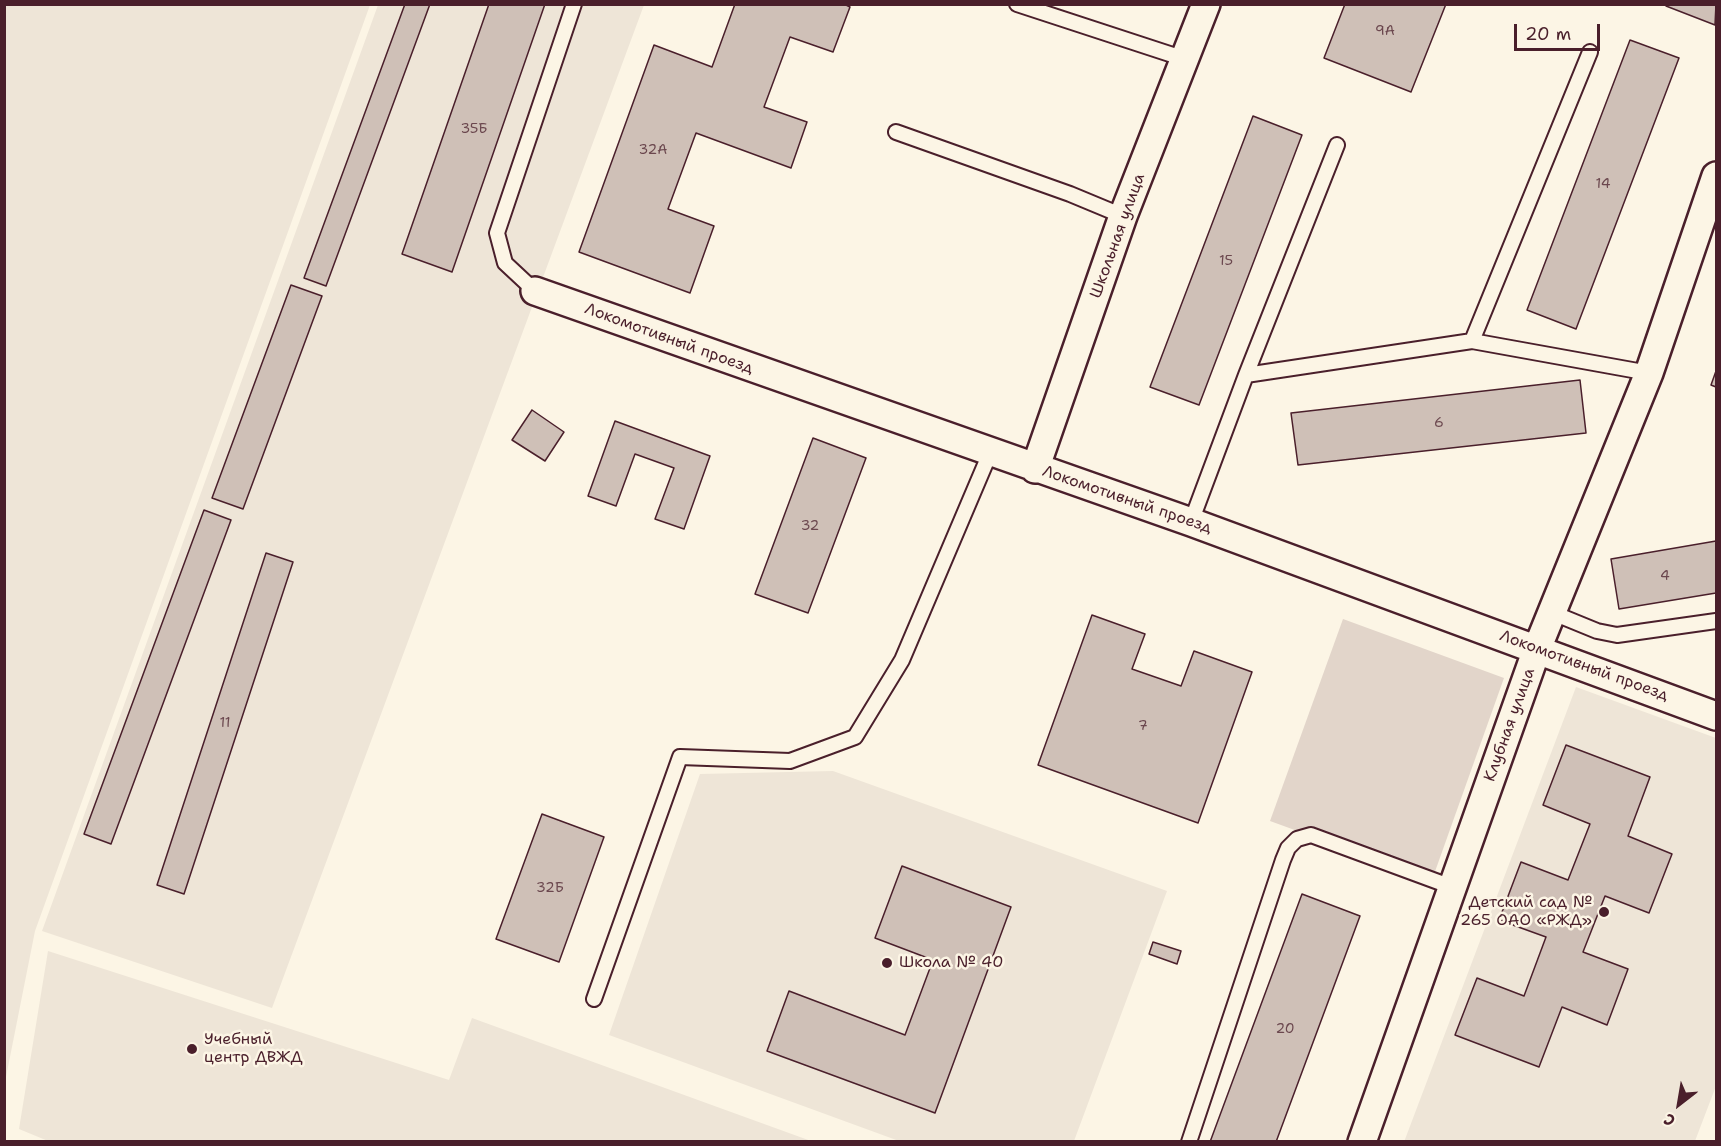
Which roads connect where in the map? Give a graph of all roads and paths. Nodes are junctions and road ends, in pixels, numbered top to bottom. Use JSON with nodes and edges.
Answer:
{"nodes":[{"id":1,"x":574,"y":4,"type":"edge"},
{"id":2,"x":1206,"y":4,"type":"edge"},
{"id":3,"x":1018,"y":5,"type":"edge"},
{"id":4,"x":1590,"y":52,"type":"dead end"},
{"id":5,"x":1185,"y":59,"type":"junction"},
{"id":6,"x":896,"y":132,"type":"dead end"},
{"id":7,"x":1336,"y":145,"type":"dead end"},
{"id":8,"x":1716,"y":176,"type":"edge"},
{"id":9,"x":1123,"y":216,"type":"junction"},
{"id":10,"x":535,"y":291,"type":"joint"},
{"id":11,"x":1472,"y":341,"type":"junction"},
{"id":12,"x":1649,"y":373,"type":"junction"},
{"id":13,"x":1246,"y":375,"type":"junction"},
{"id":14,"x":990,"y":453,"type":"junction"},
{"id":15,"x":1035,"y":469,"type":"junction"},
{"id":16,"x":1191,"y":522,"type":"junction"},
{"id":17,"x":1553,"y":613,"type":"junction"},
{"id":18,"x":1716,"y":621,"type":"edge"},
{"id":19,"x":1537,"y":649,"type":"junction"},
{"id":20,"x":1716,"y":716,"type":"edge"},
{"id":21,"x":1452,"y":887,"type":"junction"},
{"id":22,"x":594,"y":999,"type":"dead end"},
{"id":23,"x":1189,"y":1142,"type":"edge"},
{"id":24,"x":1362,"y":1142,"type":"edge"}],
"edges":[{"from":1,"to":10,"type":"lane"},
{"from":2,"to":5,"type":"street","name":"Школьная улица"},
{"from":3,"to":5,"type":"lane"},
{"from":4,"to":11,"type":"lane"},
{"from":5,"to":9,"type":"street","name":"Школьная улица"},
{"from":6,"to":9,"type":"lane"},
{"from":7,"to":13,"type":"lane"},
{"from":8,"to":12,"type":"street","name":"Клубная улица"},
{"from":9,"to":15,"type":"street","name":"Школьная улица"},
{"from":10,"to":14,"type":"street","name":"Локомотивный проезд"},
{"from":11,"to":12,"type":"lane"},
{"from":11,"to":13,"type":"lane"},
{"from":12,"to":17,"type":"street","name":"Клубная улица"},
{"from":13,"to":16,"type":"lane"},
{"from":14,"to":15,"type":"street","name":"Локомотивный проезд"},
{"from":14,"to":22,"type":"lane"},
{"from":15,"to":16,"type":"street","name":"Локомотивный проезд"},
{"from":16,"to":19,"type":"street","name":"Локомотивный проезд"},
{"from":17,"to":18,"type":"lane"},
{"from":17,"to":19,"type":"street","name":"Клубная улица"},
{"from":19,"to":20,"type":"street","name":"Локомотивный проезд"},
{"from":19,"to":21,"type":"street","name":"Клубная улица"},
{"from":21,"to":23,"type":"lane"},
{"from":21,"to":24,"type":"street","name":"Клубная улица"}]}
